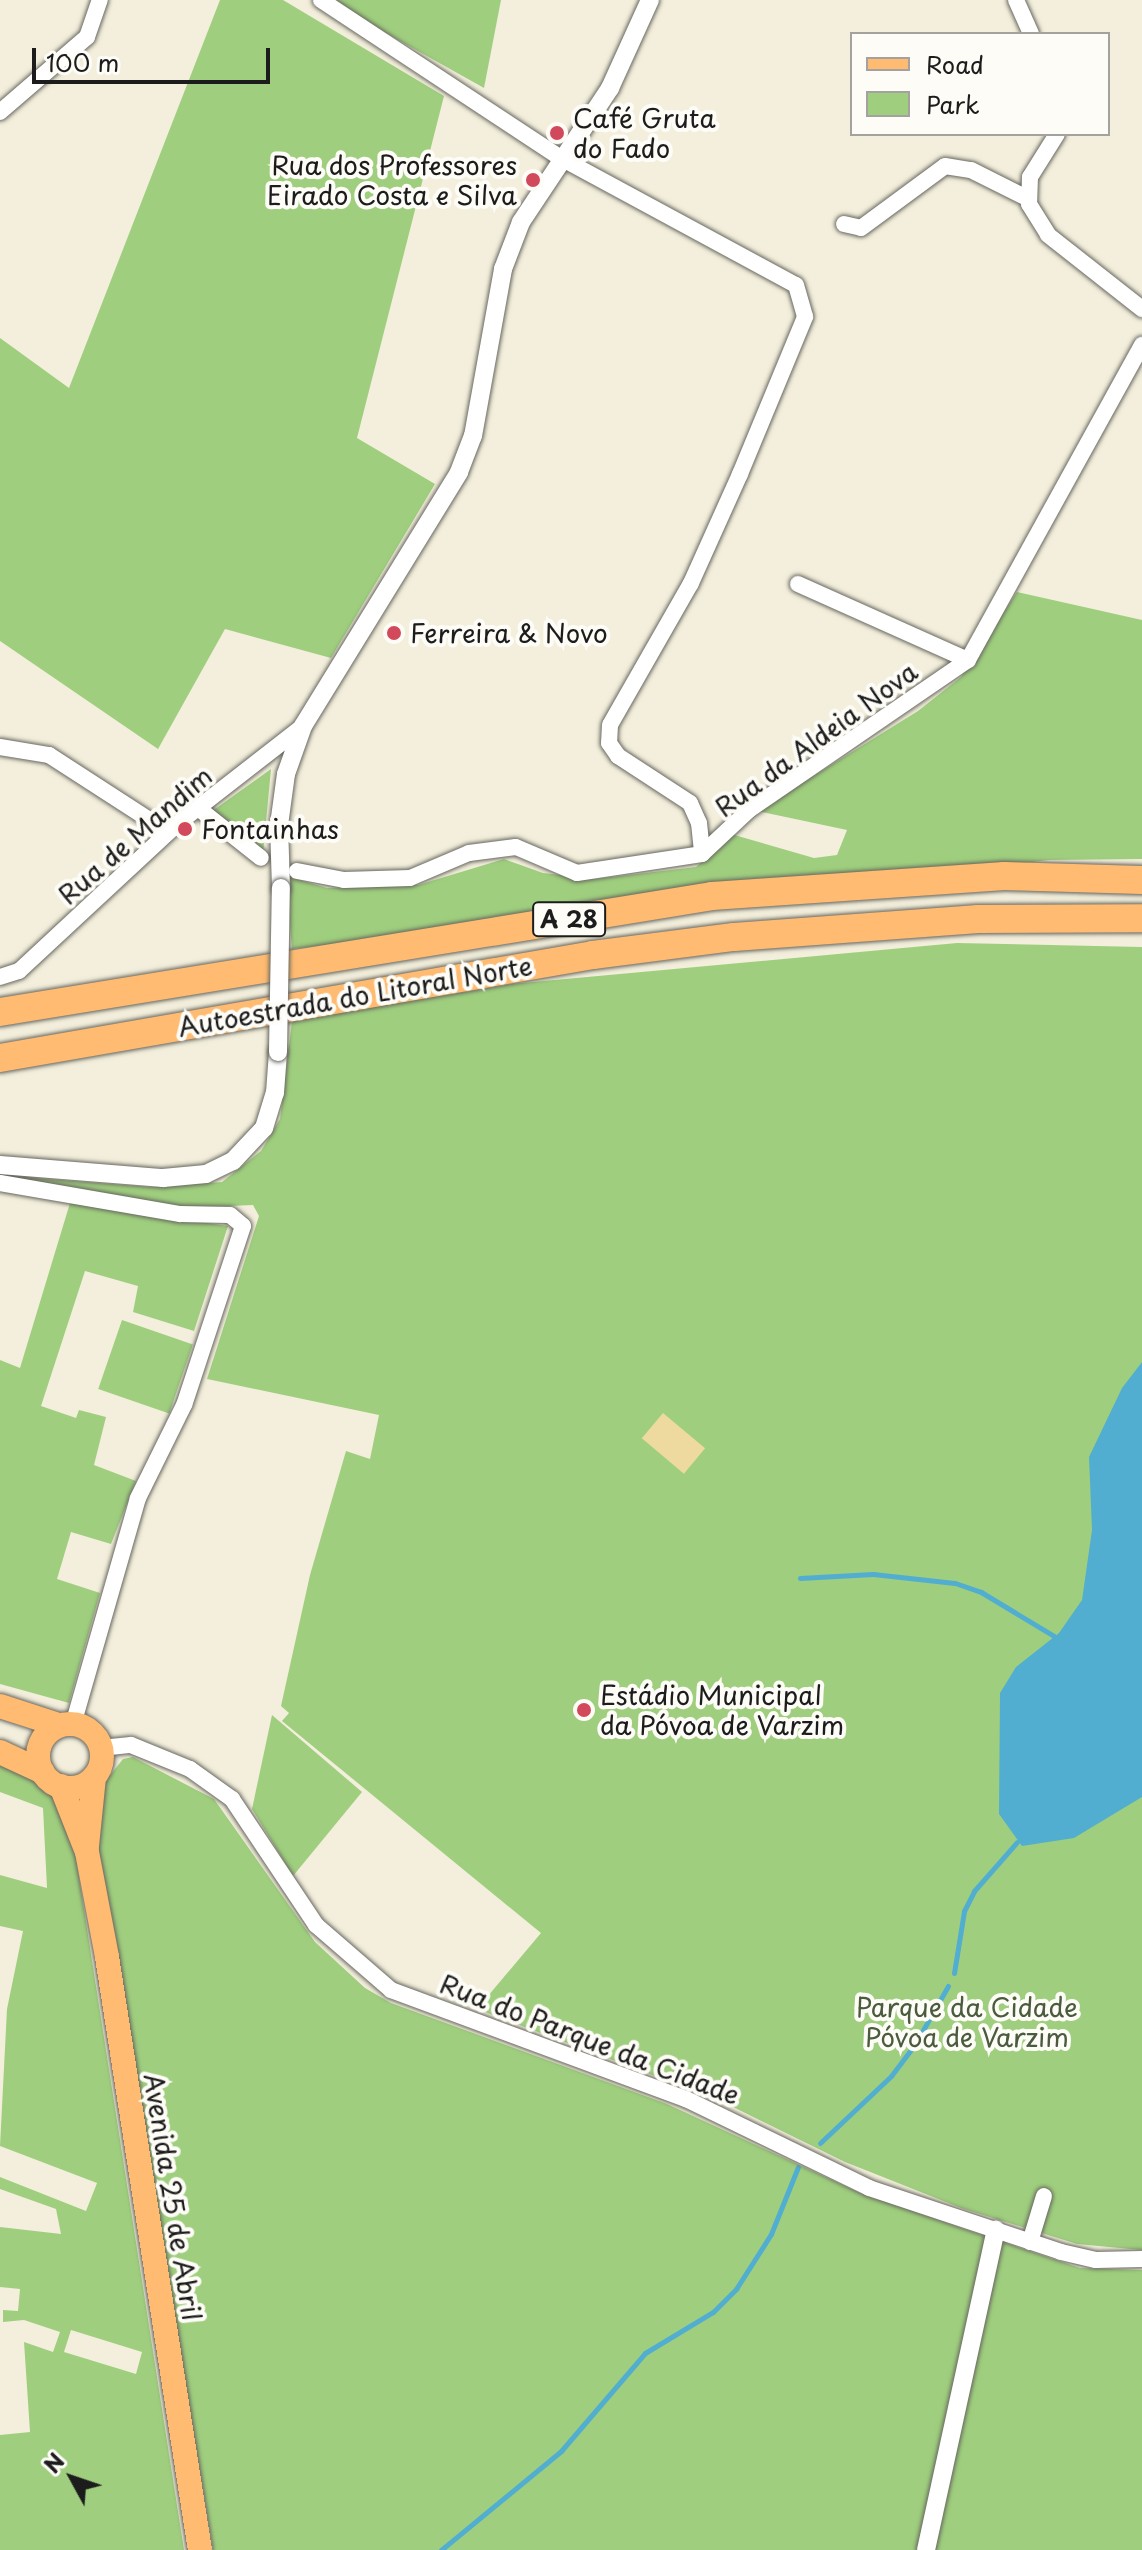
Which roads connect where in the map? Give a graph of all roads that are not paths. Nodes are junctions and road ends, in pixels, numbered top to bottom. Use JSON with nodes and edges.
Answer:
{"nodes":[{"id":1,"x":100,"y":0,"type":"edge"},
{"id":2,"x":321,"y":0,"type":"edge"},
{"id":3,"x":650,"y":0,"type":"edge"},
{"id":4,"x":1022,"y":2,"type":"edge"},
{"id":5,"x":1030,"y":32,"type":"edge"},
{"id":6,"x":0,"y":112,"type":"edge"},
{"id":7,"x":1056,"y":136,"type":"edge"},
{"id":8,"x":559,"y":157,"type":"junction"},
{"id":9,"x":1029,"y":199,"type":"junction"},
{"id":10,"x":844,"y":224,"type":"dead end"},
{"id":11,"x":1142,"y":309,"type":"edge"},
{"id":12,"x":1142,"y":345,"type":"edge"},
{"id":13,"x":798,"y":584,"type":"dead end"},
{"id":14,"x":968,"y":660,"type":"junction"},
{"id":15,"x":303,"y":726,"type":"junction"},
{"id":16,"x":0,"y":747,"type":"edge"},
{"id":17,"x":198,"y":808,"type":"junction"},
{"id":18,"x":168,"y":832,"type":"junction"},
{"id":19,"x":702,"y":854,"type":"junction"},
{"id":20,"x":261,"y":858,"type":"dead end"},
{"id":21,"x":297,"y":871,"type":"dead end"},
{"id":22,"x":1142,"y":880,"type":"edge"},
{"id":23,"x":1142,"y":918,"type":"edge"},
{"id":24,"x":0,"y":977,"type":"edge"},
{"id":25,"x":0,"y":1012,"type":"edge"},
{"id":26,"x":0,"y":1058,"type":"edge"},
{"id":27,"x":0,"y":1165,"type":"edge"},
{"id":28,"x":0,"y":1183,"type":"edge"},
{"id":29,"x":0,"y":1706,"type":"edge"},
{"id":30,"x":66,"y":1724,"type":"junction"},
{"id":31,"x":101,"y":1748,"type":"junction"},
{"id":32,"x":0,"y":1752,"type":"edge"},
{"id":33,"x":94,"y":1777,"type":"junction"},
{"id":34,"x":52,"y":1779,"type":"junction"},
{"id":35,"x":87,"y":1852,"type":"junction"},
{"id":36,"x":1044,"y":2196,"type":"dead end"},
{"id":37,"x":996,"y":2230,"type":"junction"},
{"id":38,"x":1030,"y":2242,"type":"junction"},
{"id":39,"x":1142,"y":2259,"type":"edge"},
{"id":40,"x":200,"y":2550,"type":"edge"},
{"id":41,"x":926,"y":2550,"type":"edge"}],
"edges":[{"from":1,"to":6,"type":"street"},
{"from":2,"to":8,"type":"street"},
{"from":3,"to":8,"type":"street"},
{"from":4,"to":5,"type":"street"},
{"from":7,"to":9,"type":"street"},
{"from":8,"to":15,"type":"street"},
{"from":8,"to":19,"type":"street"},
{"from":9,"to":10,"type":"street"},
{"from":9,"to":11,"type":"street"},
{"from":12,"to":14,"type":"street","name":"Rua da Aldeia Nova"},
{"from":13,"to":14,"type":"street"},
{"from":14,"to":19,"type":"street","name":"Rua da Aldeia Nova"},
{"from":15,"to":17,"type":"street","name":"Rua de Mandim"},
{"from":15,"to":27,"type":"street","bridge":true},
{"from":16,"to":18,"type":"street"},
{"from":17,"to":18,"type":"street","name":"Rua de Mandim"},
{"from":17,"to":20,"type":"street"},
{"from":18,"to":24,"type":"street","name":"Rua de Mandim"},
{"from":19,"to":21,"type":"street","name":"Rua da Aldeia Nova"},
{"from":22,"to":25,"type":"highway","name":"Autoestrada do Litoral Norte","number":"A 28"},
{"from":23,"to":26,"type":"highway","name":"Autoestrada do Litoral Norte","number":"A 28"},
{"from":28,"to":30,"type":"street"},
{"from":29,"to":30,"type":"main road"},
{"from":30,"to":31,"type":"main road"},
{"from":30,"to":34,"type":"main road"},
{"from":31,"to":33,"type":"main road","name":"Avenida 25 de Abril"},
{"from":31,"to":37,"type":"street","name":"Rua do Parque da Cidade"},
{"from":32,"to":34,"type":"main road"},
{"from":33,"to":34,"type":"main road"},
{"from":33,"to":35,"type":"main road","name":"Avenida 25 de Abril"},
{"from":34,"to":35,"type":"main road","name":"Avenida 25 de Abril"},
{"from":35,"to":40,"type":"main road","name":"Avenida 25 de Abril"},
{"from":36,"to":38,"type":"street"},
{"from":37,"to":38,"type":"street","name":"Rua do Parque da Cidade"},
{"from":37,"to":41,"type":"street"},
{"from":38,"to":39,"type":"street","name":"Rua do Parque da Cidade"}]}
